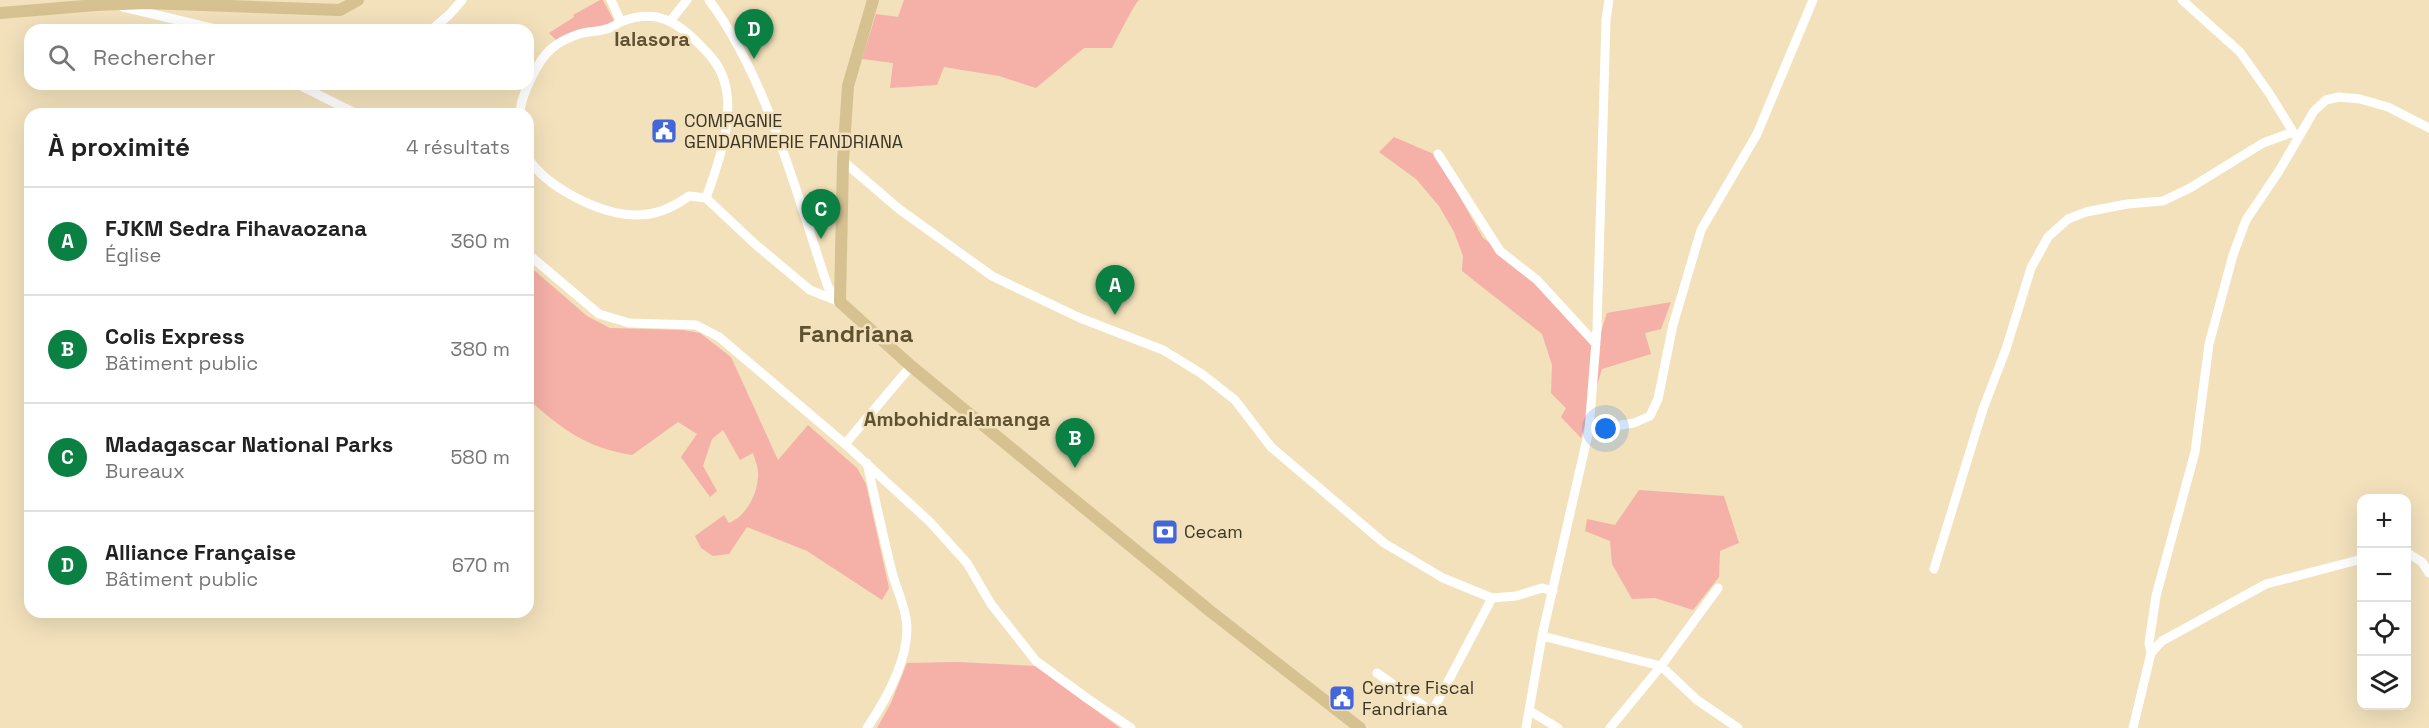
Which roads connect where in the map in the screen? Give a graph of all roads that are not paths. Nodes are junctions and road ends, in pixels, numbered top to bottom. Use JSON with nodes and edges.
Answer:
{"nodes":[{"id":1,"x":358,"y":0,"type":"edge"},
{"id":2,"x":462,"y":0,"type":"edge"},
{"id":3,"x":611,"y":0,"type":"edge"},
{"id":4,"x":687,"y":0,"type":"edge"},
{"id":5,"x":709,"y":0,"type":"edge"},
{"id":6,"x":873,"y":0,"type":"edge"},
{"id":7,"x":1609,"y":0,"type":"edge"},
{"id":8,"x":1813,"y":0,"type":"edge"},
{"id":9,"x":2182,"y":0,"type":"edge"},
{"id":10,"x":109,"y":4,"type":"junction"},
{"id":11,"x":0,"y":14,"type":"edge"},
{"id":12,"x":671,"y":20,"type":"junction"},
{"id":13,"x":192,"y":22,"type":"junction"},
{"id":14,"x":621,"y":22,"type":"junction"},
{"id":15,"x":195,"y":24,"type":"edge"},
{"id":16,"x":199,"y":24,"type":"edge"},
{"id":17,"x":438,"y":24,"type":"edge"},
{"id":18,"x":534,"y":74,"type":"edge"},
{"id":19,"x":309,"y":90,"type":"edge"},
{"id":20,"x":527,"y":90,"type":"edge"},
{"id":21,"x":345,"y":108,"type":"edge"},
{"id":22,"x":522,"y":108,"type":"edge"},
{"id":23,"x":2429,"y":128,"type":"edge"},
{"id":24,"x":2295,"y":136,"type":"junction"},
{"id":25,"x":1438,"y":154,"type":"dead end"},
{"id":26,"x":843,"y":161,"type":"junction"},
{"id":27,"x":534,"y":168,"type":"edge"},
{"id":28,"x":706,"y":198,"type":"junction"},
{"id":29,"x":534,"y":259,"type":"edge"},
{"id":30,"x":840,"y":302,"type":"junction"},
{"id":31,"x":1596,"y":344,"type":"junction"},
{"id":32,"x":911,"y":366,"type":"junction"},
{"id":33,"x":1589,"y":430,"type":"junction"},
{"id":34,"x":845,"y":444,"type":"junction"},
{"id":35,"x":867,"y":463,"type":"junction"},
{"id":36,"x":2411,"y":555,"type":"edge"},
{"id":37,"x":2357,"y":560,"type":"edge"},
{"id":38,"x":1934,"y":569,"type":"dead end"},
{"id":39,"x":2429,"y":573,"type":"edge"},
{"id":40,"x":1718,"y":588,"type":"dead end"},
{"id":41,"x":1553,"y":591,"type":"junction"},
{"id":42,"x":1492,"y":598,"type":"junction"},
{"id":43,"x":1542,"y":636,"type":"junction"},
{"id":44,"x":2151,"y":653,"type":"junction"},
{"id":45,"x":1661,"y":666,"type":"junction"},
{"id":46,"x":1377,"y":673,"type":"dead end"},
{"id":47,"x":1530,"y":711,"type":"junction"},
{"id":48,"x":867,"y":728,"type":"edge"},
{"id":49,"x":1131,"y":728,"type":"edge"},
{"id":50,"x":1360,"y":728,"type":"edge"},
{"id":51,"x":1527,"y":728,"type":"edge"},
{"id":52,"x":1558,"y":728,"type":"edge"},
{"id":53,"x":1610,"y":728,"type":"edge"},
{"id":54,"x":1738,"y":728,"type":"edge"},
{"id":55,"x":2133,"y":728,"type":"edge"}],
"edges":[{"from":1,"to":10,"type":"main road"},
{"from":2,"to":17,"type":"street"},
{"from":3,"to":14,"type":"street"},
{"from":4,"to":12,"type":"street"},
{"from":5,"to":30,"type":"street"},
{"from":6,"to":26,"type":"main road"},
{"from":7,"to":31,"type":"street"},
{"from":8,"to":33,"type":"street"},
{"from":9,"to":24,"type":"street"},
{"from":10,"to":11,"type":"main road"},
{"from":10,"to":13,"type":"street"},
{"from":12,"to":14,"type":"street"},
{"from":12,"to":28,"type":"street"},
{"from":13,"to":15,"type":"street"},
{"from":13,"to":16,"type":"street"},
{"from":14,"to":18,"type":"street"},
{"from":19,"to":21,"type":"street"},
{"from":20,"to":22,"type":"street"},
{"from":23,"to":24,"type":"street"},
{"from":24,"to":38,"type":"street"},
{"from":24,"to":44,"type":"street"},
{"from":25,"to":31,"type":"street"},
{"from":26,"to":30,"type":"main road"},
{"from":26,"to":42,"type":"street"},
{"from":27,"to":28,"type":"street"},
{"from":28,"to":30,"type":"street"},
{"from":29,"to":34,"type":"street"},
{"from":30,"to":32,"type":"main road"},
{"from":31,"to":33,"type":"street"},
{"from":32,"to":34,"type":"street"},
{"from":32,"to":50,"type":"main road"},
{"from":33,"to":41,"type":"street"},
{"from":34,"to":35,"type":"street"},
{"from":35,"to":48,"type":"street"},
{"from":35,"to":49,"type":"street"},
{"from":36,"to":39,"type":"street"},
{"from":37,"to":44,"type":"street"},
{"from":40,"to":45,"type":"street"},
{"from":41,"to":42,"type":"street"},
{"from":41,"to":43,"type":"street"},
{"from":42,"to":46,"type":"street"},
{"from":43,"to":45,"type":"street"},
{"from":43,"to":47,"type":"street"},
{"from":44,"to":55,"type":"street"},
{"from":45,"to":53,"type":"street"},
{"from":45,"to":54,"type":"street"},
{"from":47,"to":51,"type":"street"},
{"from":47,"to":52,"type":"street"}]}
